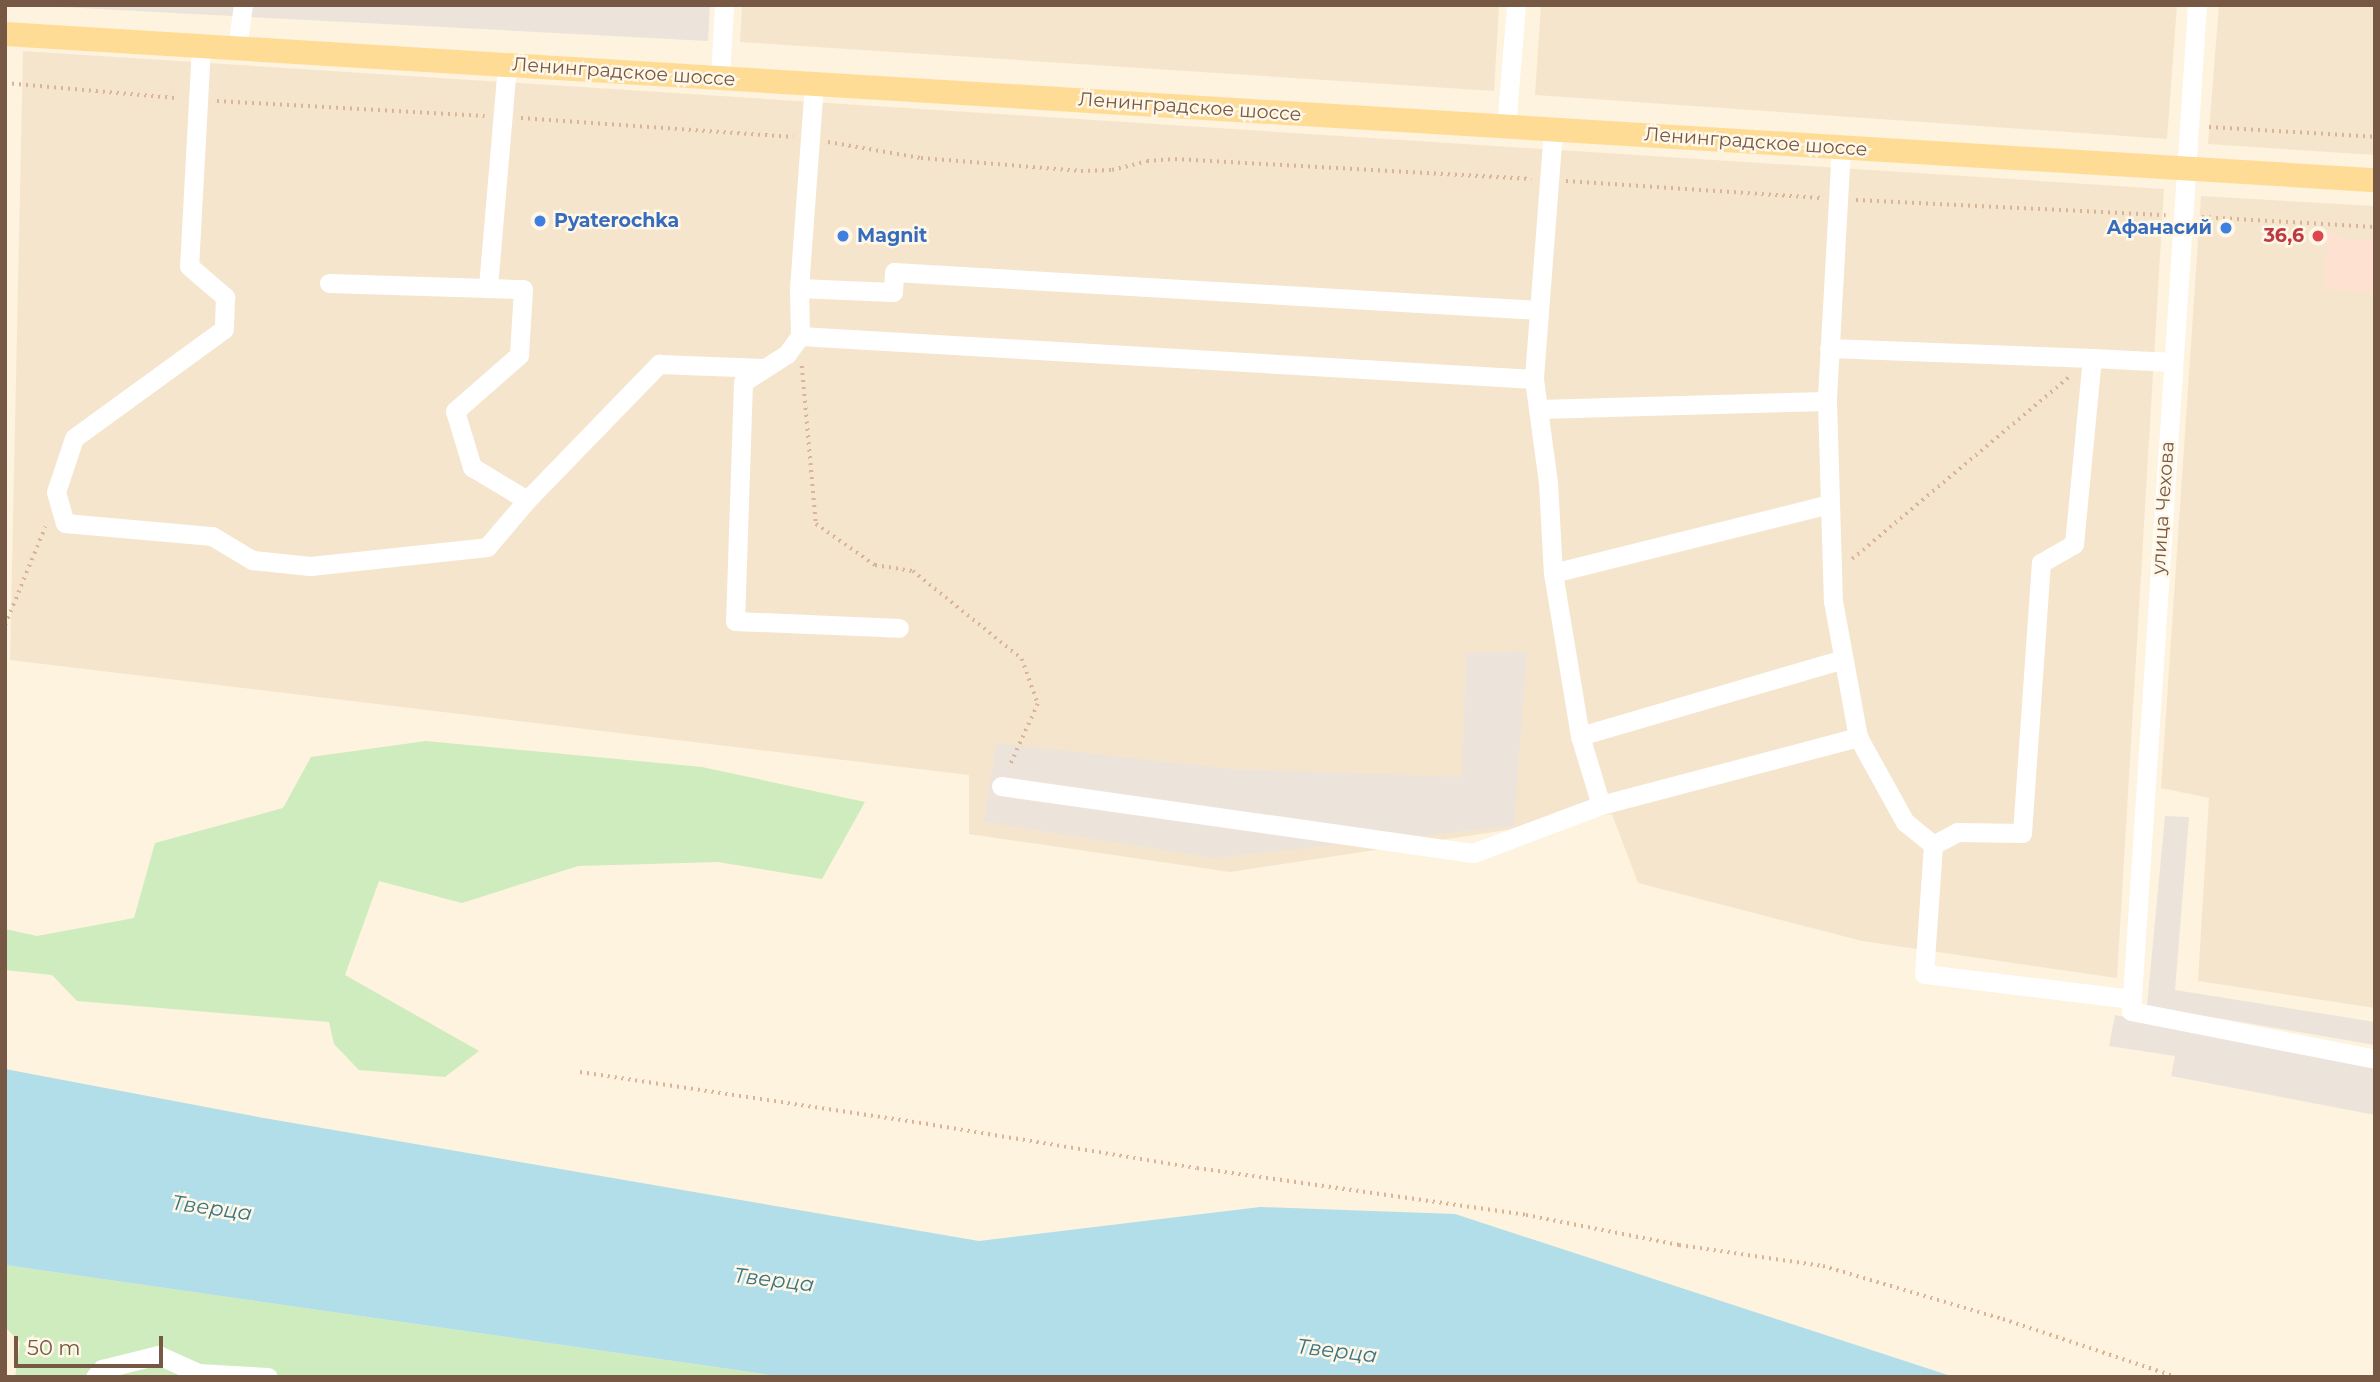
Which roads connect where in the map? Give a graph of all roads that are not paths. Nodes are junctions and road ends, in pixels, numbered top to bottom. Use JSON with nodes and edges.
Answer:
{"nodes":[{"id":1,"x":243,"y":5,"type":"edge"},
{"id":2,"x":724,"y":5,"type":"edge"},
{"id":3,"x":1516,"y":5,"type":"edge"},
{"id":4,"x":2197,"y":5,"type":"edge"},
{"id":5,"x":5,"y":34,"type":"edge"},
{"id":6,"x":201,"y":46,"type":"junction"},
{"id":7,"x":237,"y":48,"type":"junction"},
{"id":8,"x":507,"y":65,"type":"junction"},
{"id":9,"x":720,"y":78,"type":"junction"},
{"id":10,"x":814,"y":84,"type":"junction"},
{"id":11,"x":1506,"y":127,"type":"junction"},
{"id":12,"x":1553,"y":130,"type":"junction"},
{"id":13,"x":1841,"y":147,"type":"junction"},
{"id":14,"x":2185,"y":169,"type":"junction"},
{"id":15,"x":2375,"y":180,"type":"edge"},
{"id":16,"x":329,"y":283,"type":"dead end"},
{"id":17,"x":488,"y":288,"type":"junction"},
{"id":18,"x":799,"y":288,"type":"junction"},
{"id":19,"x":1539,"y":310,"type":"junction"},
{"id":20,"x":800,"y":336,"type":"junction"},
{"id":21,"x":1829,"y":348,"type":"junction"},
{"id":22,"x":2092,"y":358,"type":"junction"},
{"id":23,"x":2172,"y":362,"type":"junction"},
{"id":24,"x":764,"y":368,"type":"junction"},
{"id":25,"x":1534,"y":379,"type":"junction"},
{"id":26,"x":1827,"y":401,"type":"junction"},
{"id":27,"x":1538,"y":409,"type":"junction"},
{"id":28,"x":527,"y":500,"type":"junction"},
{"id":29,"x":1830,"y":504,"type":"junction"},
{"id":30,"x":1553,"y":573,"type":"junction"},
{"id":31,"x":899,"y":628,"type":"dead end"},
{"id":32,"x":1843,"y":659,"type":"junction"},
{"id":33,"x":1580,"y":736,"type":"junction"},
{"id":34,"x":1858,"y":737,"type":"junction"},
{"id":35,"x":1001,"y":786,"type":"road end"},
{"id":36,"x":1601,"y":805,"type":"junction"},
{"id":37,"x":1933,"y":845,"type":"junction"},
{"id":38,"x":2131,"y":1005,"type":"junction"},
{"id":39,"x":2375,"y":1059,"type":"edge"},
{"id":40,"x":95,"y":1377,"type":"edge"},
{"id":41,"x":268,"y":1377,"type":"edge"}],
"edges":[{"from":1,"to":7,"type":"street"},
{"from":2,"to":9,"type":"street"},
{"from":3,"to":11,"type":"street"},
{"from":4,"to":14,"type":"street","name":"улица Чехова"},
{"from":5,"to":6,"type":"main road","name":"Ленинградское шоссе"},
{"from":6,"to":7,"type":"main road","name":"Ленинградское шоссе"},
{"from":6,"to":28,"type":"street"},
{"from":7,"to":8,"type":"main road","name":"Ленинградское шоссе"},
{"from":8,"to":9,"type":"main road","name":"Ленинградское шоссе"},
{"from":8,"to":17,"type":"street"},
{"from":9,"to":10,"type":"main road","name":"Ленинградское шоссе"},
{"from":10,"to":11,"type":"main road","name":"Ленинградское шоссе"},
{"from":10,"to":18,"type":"street"},
{"from":11,"to":12,"type":"main road","name":"Ленинградское шоссе"},
{"from":12,"to":13,"type":"main road","name":"Ленинградское шоссе"},
{"from":12,"to":19,"type":"street"},
{"from":13,"to":14,"type":"main road","name":"Ленинградское шоссе"},
{"from":13,"to":21,"type":"street"},
{"from":14,"to":15,"type":"main road","name":"Ленинградское шоссе"},
{"from":14,"to":23,"type":"street","name":"улица Чехова"},
{"from":16,"to":17,"type":"street"},
{"from":17,"to":28,"type":"street"},
{"from":18,"to":19,"type":"street"},
{"from":18,"to":20,"type":"street"},
{"from":19,"to":25,"type":"street"},
{"from":20,"to":24,"type":"street"},
{"from":20,"to":25,"type":"street"},
{"from":21,"to":22,"type":"street"},
{"from":21,"to":26,"type":"street"},
{"from":22,"to":23,"type":"street"},
{"from":22,"to":37,"type":"street"},
{"from":23,"to":38,"type":"street","name":"улица Чехова"},
{"from":24,"to":28,"type":"street"},
{"from":24,"to":31,"type":"street"},
{"from":25,"to":27,"type":"street"},
{"from":26,"to":27,"type":"street"},
{"from":26,"to":29,"type":"street"},
{"from":27,"to":30,"type":"street"},
{"from":29,"to":30,"type":"street"},
{"from":29,"to":32,"type":"street"},
{"from":30,"to":33,"type":"street"},
{"from":32,"to":33,"type":"street"},
{"from":32,"to":34,"type":"street"},
{"from":33,"to":36,"type":"street"},
{"from":34,"to":36,"type":"street"},
{"from":34,"to":37,"type":"street"},
{"from":35,"to":36,"type":"street"},
{"from":37,"to":38,"type":"street"},
{"from":38,"to":39,"type":"street"},
{"from":40,"to":41,"type":"street"}]}
